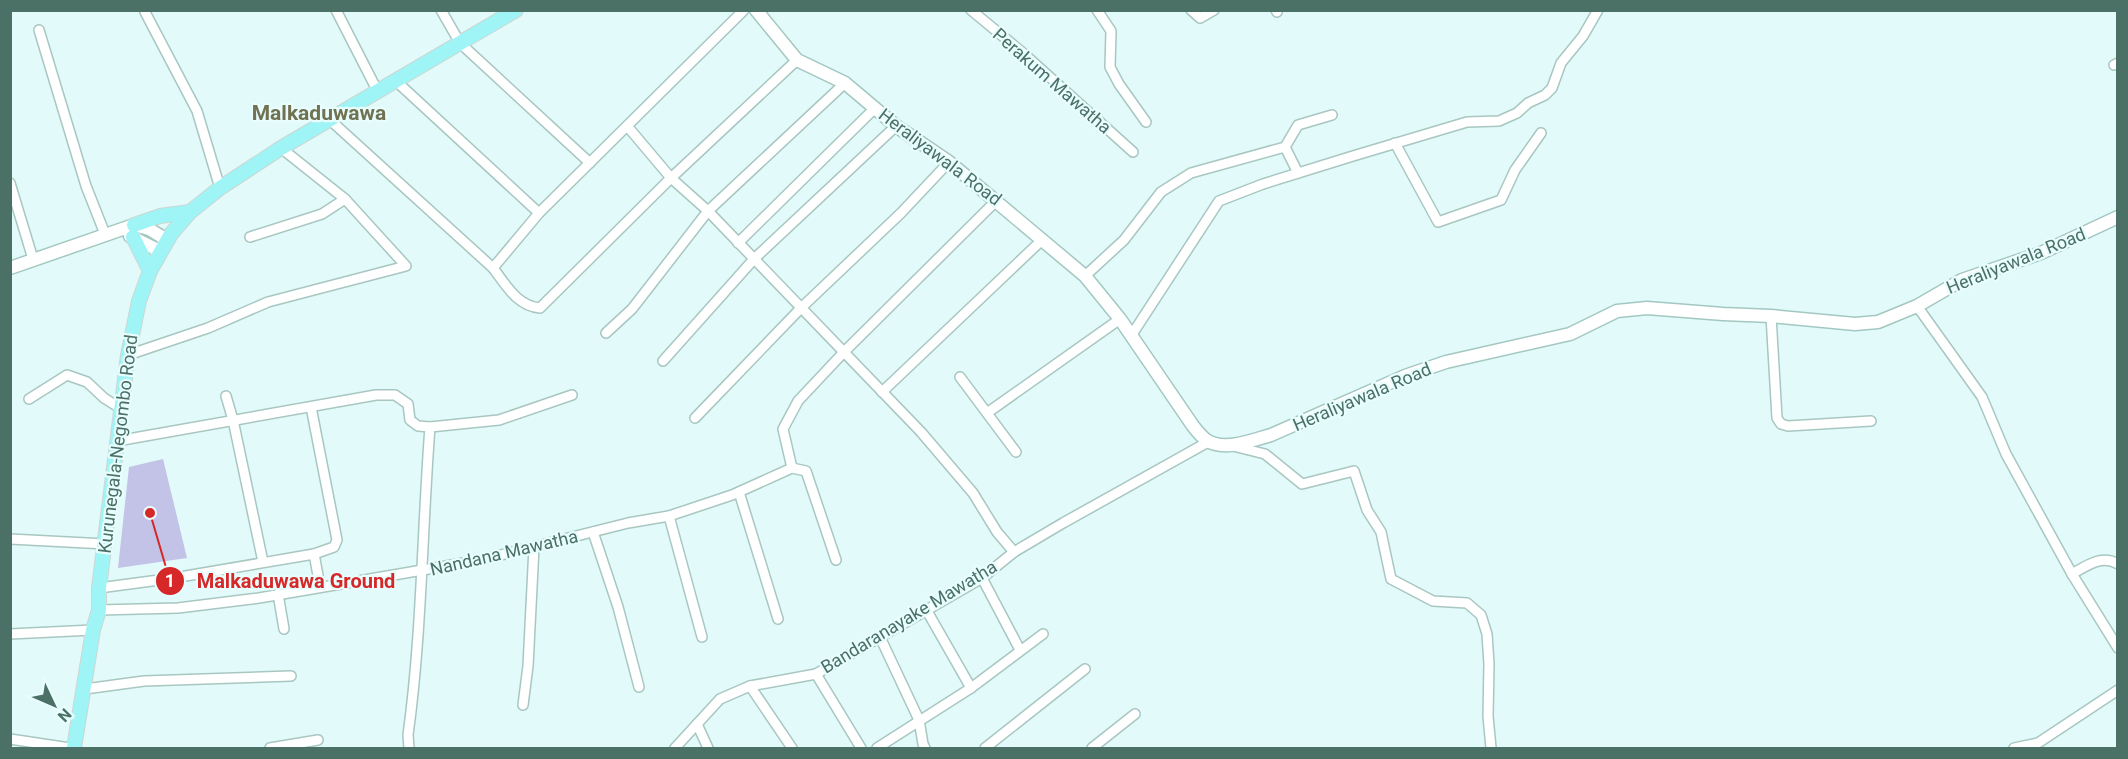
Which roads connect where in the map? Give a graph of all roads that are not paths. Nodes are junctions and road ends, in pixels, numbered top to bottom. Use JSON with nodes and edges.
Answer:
{"nodes":[{"id":1,"x":336,"y":10,"type":"edge"},
{"id":2,"x":441,"y":10,"type":"edge"},
{"id":3,"x":516,"y":10,"type":"edge"},
{"id":4,"x":744,"y":10,"type":"edge"},
{"id":5,"x":756,"y":10,"type":"edge"},
{"id":6,"x":971,"y":10,"type":"edge"},
{"id":7,"x":1097,"y":10,"type":"edge"},
{"id":8,"x":1191,"y":10,"type":"edge"},
{"id":9,"x":1214,"y":10,"type":"edge"},
{"id":10,"x":1598,"y":10,"type":"edge"},
{"id":11,"x":145,"y":12,"type":"dead end"},
{"id":12,"x":39,"y":30,"type":"dead end"},
{"id":13,"x":460,"y":43,"type":"junction"},
{"id":14,"x":797,"y":60,"type":"junction"},
{"id":15,"x":397,"y":82,"type":"junction"},
{"id":16,"x":845,"y":83,"type":"junction"},
{"id":17,"x":378,"y":92,"type":"junction"},
{"id":18,"x":875,"y":108,"type":"junction"},
{"id":19,"x":1332,"y":115,"type":"dead end"},
{"id":20,"x":329,"y":119,"type":"junction"},
{"id":21,"x":1146,"y":122,"type":"dead end"},
{"id":22,"x":896,"y":126,"type":"junction"},
{"id":23,"x":628,"y":127,"type":"junction"},
{"id":24,"x":1540,"y":133,"type":"dead end"},
{"id":25,"x":1395,"y":143,"type":"junction"},
{"id":26,"x":1285,"y":147,"type":"junction"},
{"id":27,"x":281,"y":148,"type":"junction"},
{"id":28,"x":1132,"y":152,"type":"dead end"},
{"id":29,"x":949,"y":162,"type":"junction"},
{"id":30,"x":590,"y":163,"type":"junction"},
{"id":31,"x":1298,"y":173,"type":"junction"},
{"id":32,"x":671,"y":178,"type":"junction"},
{"id":33,"x":10,"y":183,"type":"edge"},
{"id":34,"x":220,"y":188,"type":"junction"},
{"id":35,"x":345,"y":199,"type":"junction"},
{"id":36,"x":997,"y":200,"type":"junction"},
{"id":37,"x":708,"y":211,"type":"junction"},
{"id":38,"x":190,"y":212,"type":"junction"},
{"id":39,"x":539,"y":213,"type":"junction"},
{"id":40,"x":2118,"y":216,"type":"edge"},
{"id":41,"x":133,"y":231,"type":"junction"},
{"id":42,"x":108,"y":233,"type":"junction"},
{"id":43,"x":250,"y":237,"type":"dead end"},
{"id":44,"x":1043,"y":239,"type":"junction"},
{"id":45,"x":167,"y":240,"type":"junction"},
{"id":46,"x":738,"y":243,"type":"junction"},
{"id":47,"x":159,"y":253,"type":"junction"},
{"id":48,"x":33,"y":259,"type":"junction"},
{"id":49,"x":754,"y":259,"type":"junction"},
{"id":50,"x":10,"y":268,"type":"edge"},
{"id":51,"x":493,"y":268,"type":"junction"},
{"id":52,"x":150,"y":271,"type":"junction"},
{"id":53,"x":1085,"y":276,"type":"junction"},
{"id":54,"x":1917,"y":306,"type":"junction"},
{"id":55,"x":801,"y":308,"type":"junction"},
{"id":56,"x":1771,"y":316,"type":"junction"},
{"id":57,"x":1120,"y":319,"type":"junction"},
{"id":58,"x":606,"y":333,"type":"dead end"},
{"id":59,"x":1131,"y":336,"type":"junction"},
{"id":60,"x":844,"y":352,"type":"junction"},
{"id":61,"x":128,"y":355,"type":"junction"},
{"id":62,"x":663,"y":361,"type":"dead end"},
{"id":63,"x":960,"y":377,"type":"dead end"},
{"id":64,"x":882,"y":392,"type":"junction"},
{"id":65,"x":572,"y":395,"type":"dead end"},
{"id":66,"x":226,"y":396,"type":"dead end"},
{"id":67,"x":29,"y":399,"type":"dead end"},
{"id":68,"x":311,"y":407,"type":"junction"},
{"id":69,"x":120,"y":408,"type":"junction"},
{"id":70,"x":987,"y":413,"type":"junction"},
{"id":71,"x":695,"y":418,"type":"dead end"},
{"id":72,"x":233,"y":420,"type":"junction"},
{"id":73,"x":1870,"y":421,"type":"dead end"},
{"id":74,"x":430,"y":428,"type":"junction"},
{"id":75,"x":117,"y":441,"type":"junction"},
{"id":76,"x":1208,"y":442,"type":"junction"},
{"id":77,"x":1227,"y":445,"type":"junction"},
{"id":78,"x":1016,"y":452,"type":"dead end"},
{"id":79,"x":792,"y":468,"type":"junction"},
{"id":80,"x":739,"y":492,"type":"junction"},
{"id":81,"x":669,"y":516,"type":"junction"},
{"id":82,"x":592,"y":532,"type":"junction"},
{"id":83,"x":10,"y":538,"type":"edge"},
{"id":84,"x":106,"y":544,"type":"junction"},
{"id":85,"x":534,"y":547,"type":"junction"},
{"id":86,"x":1014,"y":552,"type":"junction"},
{"id":87,"x":314,"y":554,"type":"junction"},
{"id":88,"x":836,"y":560,"type":"dead end"},
{"id":89,"x":263,"y":562,"type":"junction"},
{"id":90,"x":2118,"y":564,"type":"edge"},
{"id":91,"x":423,"y":572,"type":"junction"},
{"id":92,"x":2072,"y":574,"type":"junction"},
{"id":93,"x":982,"y":578,"type":"junction"},
{"id":94,"x":320,"y":586,"type":"junction"},
{"id":95,"x":99,"y":588,"type":"junction"},
{"id":96,"x":278,"y":594,"type":"junction"},
{"id":97,"x":99,"y":610,"type":"junction"},
{"id":98,"x":927,"y":611,"type":"junction"},
{"id":99,"x":778,"y":619,"type":"dead end"},
{"id":100,"x":284,"y":628,"type":"dead end"},
{"id":101,"x":93,"y":630,"type":"junction"},
{"id":102,"x":10,"y":634,"type":"edge"},
{"id":103,"x":1042,"y":634,"type":"dead end"},
{"id":104,"x":702,"y":637,"type":"dead end"},
{"id":105,"x":880,"y":637,"type":"junction"},
{"id":106,"x":2118,"y":648,"type":"edge"},
{"id":107,"x":1020,"y":650,"type":"junction"},
{"id":108,"x":1085,"y":669,"type":"dead end"},
{"id":109,"x":816,"y":674,"type":"junction"},
{"id":110,"x":291,"y":676,"type":"dead end"},
{"id":111,"x":750,"y":686,"type":"junction"},
{"id":112,"x":639,"y":687,"type":"dead end"},
{"id":113,"x":971,"y":688,"type":"junction"},
{"id":114,"x":85,"y":689,"type":"junction"},
{"id":115,"x":2118,"y":690,"type":"edge"},
{"id":116,"x":523,"y":705,"type":"dead end"},
{"id":117,"x":1135,"y":714,"type":"dead end"},
{"id":118,"x":919,"y":720,"type":"junction"},
{"id":119,"x":698,"y":724,"type":"junction"},
{"id":120,"x":10,"y":739,"type":"edge"},
{"id":121,"x":318,"y":740,"type":"dead end"},
{"id":122,"x":72,"y":748,"type":"edge"},
{"id":123,"x":270,"y":748,"type":"edge"},
{"id":124,"x":410,"y":748,"type":"edge"},
{"id":125,"x":675,"y":748,"type":"edge"},
{"id":126,"x":708,"y":748,"type":"edge"},
{"id":127,"x":792,"y":748,"type":"edge"},
{"id":128,"x":861,"y":748,"type":"edge"},
{"id":129,"x":878,"y":748,"type":"edge"},
{"id":130,"x":926,"y":748,"type":"edge"},
{"id":131,"x":985,"y":748,"type":"edge"},
{"id":132,"x":1092,"y":748,"type":"edge"},
{"id":133,"x":1491,"y":748,"type":"edge"},
{"id":134,"x":2014,"y":748,"type":"edge"}],
"edges":[{"from":1,"to":17,"type":"street"},
{"from":2,"to":13,"type":"street"},
{"from":3,"to":13,"type":"main road","name":"Kurunegala-Negombo Road"},
{"from":4,"to":23,"type":"street"},
{"from":5,"to":14,"type":"street","name":"Heraliyawala Road"},
{"from":6,"to":28,"type":"street","name":"Perakum Mawatha"},
{"from":7,"to":21,"type":"street"},
{"from":8,"to":9,"type":"street"},
{"from":10,"to":25,"type":"street"},
{"from":11,"to":34,"type":"street"},
{"from":12,"to":42,"type":"street"},
{"from":13,"to":15,"type":"main road","name":"Kurunegala-Negombo Road"},
{"from":13,"to":30,"type":"street"},
{"from":14,"to":16,"type":"street","name":"Heraliyawala Road"},
{"from":14,"to":32,"type":"street"},
{"from":15,"to":17,"type":"main road","name":"Kurunegala-Negombo Road"},
{"from":15,"to":39,"type":"street"},
{"from":16,"to":18,"type":"street","name":"Heraliyawala Road"},
{"from":16,"to":37,"type":"street"},
{"from":17,"to":20,"type":"main road","name":"Kurunegala-Negombo Road"},
{"from":18,"to":22,"type":"street","name":"Heraliyawala Road"},
{"from":18,"to":46,"type":"street"},
{"from":19,"to":26,"type":"street"},
{"from":20,"to":27,"type":"main road","name":"Kurunegala-Negombo Road"},
{"from":20,"to":51,"type":"street"},
{"from":22,"to":29,"type":"street","name":"Heraliyawala Road"},
{"from":22,"to":49,"type":"street"},
{"from":23,"to":30,"type":"street"},
{"from":23,"to":32,"type":"street"},
{"from":24,"to":25,"type":"street"},
{"from":25,"to":31,"type":"street"},
{"from":26,"to":31,"type":"street"},
{"from":26,"to":53,"type":"street"},
{"from":27,"to":34,"type":"main road","name":"Kurunegala-Negombo Road"},
{"from":27,"to":35,"type":"street"},
{"from":29,"to":36,"type":"street","name":"Heraliyawala Road"},
{"from":29,"to":55,"type":"street"},
{"from":30,"to":39,"type":"street"},
{"from":31,"to":59,"type":"street"},
{"from":32,"to":37,"type":"street"},
{"from":32,"to":51,"type":"street"},
{"from":33,"to":48,"type":"street"},
{"from":34,"to":38,"type":"main road","name":"Kurunegala-Negombo Road"},
{"from":35,"to":43,"type":"street"},
{"from":35,"to":61,"type":"street"},
{"from":36,"to":44,"type":"street","name":"Heraliyawala Road"},
{"from":36,"to":60,"type":"street"},
{"from":37,"to":46,"type":"street"},
{"from":37,"to":58,"type":"street"},
{"from":38,"to":41,"type":"main road"},
{"from":38,"to":45,"type":"main road","name":"Kurunegala-Negombo Road"},
{"from":39,"to":51,"type":"street"},
{"from":40,"to":54,"type":"street","name":"Heraliyawala Road"},
{"from":41,"to":42,"type":"street"},
{"from":41,"to":45,"type":"street"},
{"from":41,"to":47,"type":"street"},
{"from":41,"to":52,"type":"main road"},
{"from":42,"to":48,"type":"street"},
{"from":44,"to":53,"type":"street","name":"Heraliyawala Road"},
{"from":44,"to":64,"type":"street"},
{"from":45,"to":47,"type":"main road","name":"Kurunegala-Negombo Road"},
{"from":46,"to":49,"type":"street"},
{"from":47,"to":52,"type":"main road","name":"Kurunegala-Negombo Road"},
{"from":48,"to":50,"type":"street"},
{"from":49,"to":55,"type":"street"},
{"from":49,"to":62,"type":"street"},
{"from":52,"to":61,"type":"main road","name":"Kurunegala-Negombo Road"},
{"from":53,"to":57,"type":"street","name":"Heraliyawala Road"},
{"from":54,"to":56,"type":"street","name":"Heraliyawala Road"},
{"from":54,"to":92,"type":"street"},
{"from":55,"to":60,"type":"street"},
{"from":55,"to":71,"type":"street"},
{"from":56,"to":73,"type":"street"},
{"from":56,"to":77,"type":"street","name":"Heraliyawala Road"},
{"from":57,"to":59,"type":"street","name":"Heraliyawala Road"},
{"from":57,"to":70,"type":"street"},
{"from":59,"to":76,"type":"street","name":"Heraliyawala Road"},
{"from":60,"to":64,"type":"street"},
{"from":60,"to":79,"type":"street"},
{"from":61,"to":69,"type":"main road","name":"Kurunegala-Negombo Road"},
{"from":63,"to":70,"type":"street"},
{"from":64,"to":86,"type":"street"},
{"from":65,"to":74,"type":"street"},
{"from":66,"to":72,"type":"street"},
{"from":67,"to":69,"type":"street"},
{"from":68,"to":72,"type":"street"},
{"from":68,"to":74,"type":"street"},
{"from":68,"to":87,"type":"street"},
{"from":69,"to":75,"type":"main road","name":"Kurunegala-Negombo Road"},
{"from":70,"to":78,"type":"street"},
{"from":72,"to":75,"type":"street"},
{"from":72,"to":89,"type":"street"},
{"from":74,"to":91,"type":"street"},
{"from":75,"to":84,"type":"main road","name":"Kurunegala-Negombo Road"},
{"from":76,"to":77,"type":"street","name":"Heraliyawala Road"},
{"from":76,"to":86,"type":"street","name":"Bandaranayake Mawatha"},
{"from":77,"to":133,"type":"street"},
{"from":79,"to":80,"type":"street","name":"Nandana Mawatha"},
{"from":79,"to":88,"type":"street"},
{"from":80,"to":81,"type":"street","name":"Nandana Mawatha"},
{"from":80,"to":99,"type":"street"},
{"from":81,"to":82,"type":"street","name":"Nandana Mawatha"},
{"from":81,"to":104,"type":"street"},
{"from":82,"to":85,"type":"street","name":"Nandana Mawatha"},
{"from":82,"to":112,"type":"street"},
{"from":83,"to":84,"type":"street"},
{"from":84,"to":95,"type":"main road","name":"Kurunegala-Negombo Road"},
{"from":85,"to":91,"type":"street","name":"Nandana Mawatha"},
{"from":85,"to":116,"type":"street"},
{"from":86,"to":93,"type":"street","name":"Bandaranayake Mawatha"},
{"from":87,"to":89,"type":"street"},
{"from":87,"to":94,"type":"street"},
{"from":89,"to":95,"type":"street"},
{"from":90,"to":92,"type":"street"},
{"from":91,"to":94,"type":"street","name":"Nandana Mawatha"},
{"from":91,"to":124,"type":"street"},
{"from":92,"to":106,"type":"street"},
{"from":93,"to":98,"type":"street","name":"Bandaranayake Mawatha"},
{"from":93,"to":107,"type":"street"},
{"from":94,"to":96,"type":"street","name":"Nandana Mawatha"},
{"from":95,"to":97,"type":"main road","name":"Kurunegala-Negombo Road"},
{"from":96,"to":97,"type":"street","name":"Nandana Mawatha"},
{"from":96,"to":100,"type":"street"},
{"from":97,"to":101,"type":"main road","name":"Kurunegala-Negombo Road"},
{"from":98,"to":105,"type":"street","name":"Bandaranayake Mawatha"},
{"from":98,"to":113,"type":"street"},
{"from":101,"to":102,"type":"street"},
{"from":101,"to":114,"type":"main road","name":"Kurunegala-Negombo Road"},
{"from":103,"to":107,"type":"street"},
{"from":105,"to":109,"type":"street","name":"Bandaranayake Mawatha"},
{"from":105,"to":118,"type":"street"},
{"from":107,"to":113,"type":"street"},
{"from":108,"to":131,"type":"street"},
{"from":109,"to":111,"type":"street","name":"Bandaranayake Mawatha"},
{"from":109,"to":128,"type":"street"},
{"from":110,"to":114,"type":"street"},
{"from":111,"to":119,"type":"street","name":"Bandaranayake Mawatha"},
{"from":111,"to":127,"type":"street"},
{"from":113,"to":118,"type":"street"},
{"from":114,"to":122,"type":"main road","name":"Kurunegala-Negombo Road"},
{"from":115,"to":134,"type":"street"},
{"from":117,"to":132,"type":"street"},
{"from":118,"to":129,"type":"street"},
{"from":118,"to":130,"type":"street"},
{"from":119,"to":125,"type":"street","name":"Bandaranayake Mawatha"},
{"from":119,"to":126,"type":"street"},
{"from":120,"to":122,"type":"street"},
{"from":121,"to":123,"type":"street"}]}
